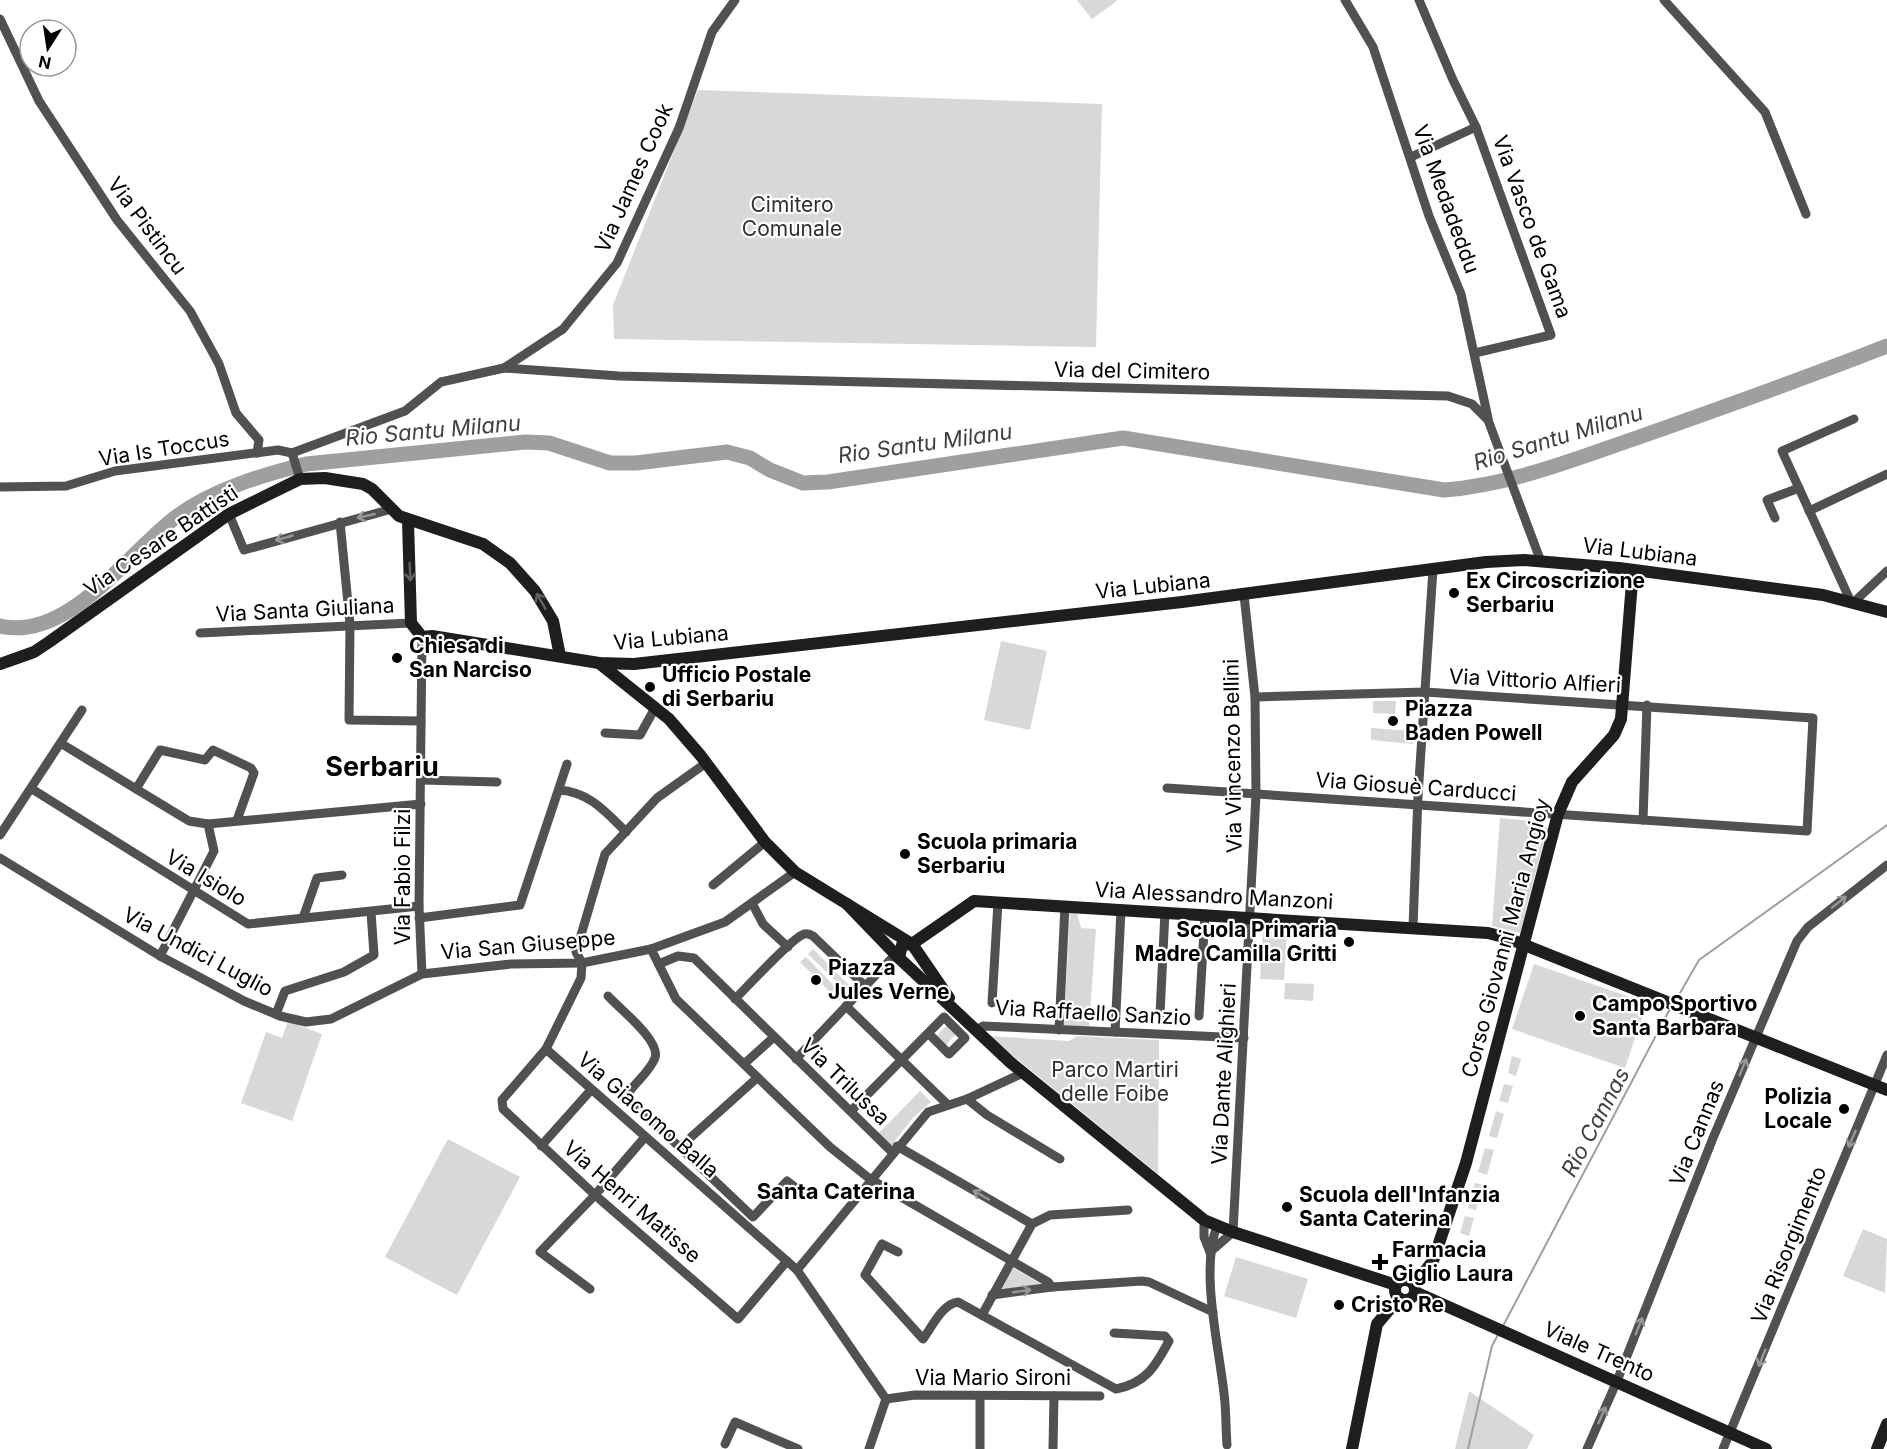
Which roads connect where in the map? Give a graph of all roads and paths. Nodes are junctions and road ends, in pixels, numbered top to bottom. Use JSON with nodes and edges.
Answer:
{"nodes":[{"id":1,"x":735,"y":0,"type":"edge"},
{"id":2,"x":1345,"y":0,"type":"edge"},
{"id":3,"x":1419,"y":0,"type":"edge"},
{"id":4,"x":1664,"y":0,"type":"edge"},
{"id":5,"x":0,"y":19,"type":"edge"},
{"id":6,"x":1476,"y":126,"type":"junction"},
{"id":7,"x":1411,"y":157,"type":"junction"},
{"id":8,"x":1806,"y":214,"type":"dead end"},
{"id":9,"x":1475,"y":353,"type":"junction"},
{"id":10,"x":504,"y":368,"type":"junction"},
{"id":11,"x":1488,"y":420,"type":"junction"},
{"id":12,"x":1854,"y":420,"type":"dead end"},
{"id":13,"x":257,"y":453,"type":"junction"},
{"id":14,"x":293,"y":455,"type":"junction"},
{"id":15,"x":1887,"y":474,"type":"edge"},
{"id":16,"x":299,"y":477,"type":"junction"},
{"id":17,"x":0,"y":487,"type":"edge"},
{"id":18,"x":1799,"y":488,"type":"junction"},
{"id":19,"x":392,"y":509,"type":"junction"},
{"id":20,"x":1809,"y":511,"type":"junction"},
{"id":21,"x":229,"y":514,"type":"junction"},
{"id":22,"x":1775,"y":518,"type":"dead end"},
{"id":23,"x":408,"y":520,"type":"junction"},
{"id":24,"x":340,"y":522,"type":"junction"},
{"id":25,"x":1540,"y":559,"type":"junction"},
{"id":26,"x":1433,"y":569,"type":"junction"},
{"id":27,"x":1633,"y":570,"type":"junction"},
{"id":28,"x":1887,"y":571,"type":"edge"},
{"id":29,"x":1244,"y":595,"type":"junction"},
{"id":30,"x":1853,"y":602,"type":"junction"},
{"id":31,"x":1887,"y":612,"type":"edge"},
{"id":32,"x":411,"y":623,"type":"junction"},
{"id":33,"x":350,"y":624,"type":"junction"},
{"id":34,"x":200,"y":633,"type":"dead end"},
{"id":35,"x":422,"y":637,"type":"junction"},
{"id":36,"x":560,"y":656,"type":"junction"},
{"id":37,"x":599,"y":663,"type":"junction"},
{"id":38,"x":0,"y":664,"type":"edge"},
{"id":39,"x":620,"y":664,"type":"junction"},
{"id":40,"x":619,"y":679,"type":"junction"},
{"id":41,"x":1425,"y":692,"type":"junction"},
{"id":42,"x":1255,"y":697,"type":"junction"},
{"id":43,"x":1623,"y":704,"type":"junction"},
{"id":44,"x":1647,"y":705,"type":"junction"},
{"id":45,"x":655,"y":708,"type":"junction"},
{"id":46,"x":82,"y":710,"type":"dead end"},
{"id":47,"x":421,"y":721,"type":"junction"},
{"id":48,"x":605,"y":733,"type":"dead end"},
{"id":49,"x":62,"y":744,"type":"junction"},
{"id":50,"x":706,"y":763,"type":"junction"},
{"id":51,"x":567,"y":764,"type":"dead end"},
{"id":52,"x":422,"y":780,"type":"junction"},
{"id":53,"x":497,"y":782,"type":"dead end"},
{"id":54,"x":1167,"y":788,"type":"dead end"},
{"id":55,"x":32,"y":789,"type":"junction"},
{"id":56,"x":136,"y":789,"type":"junction"},
{"id":57,"x":559,"y":790,"type":"junction"},
{"id":58,"x":1256,"y":795,"type":"junction"},
{"id":59,"x":422,"y":804,"type":"junction"},
{"id":60,"x":1418,"y":805,"type":"junction"},
{"id":61,"x":1558,"y":814,"type":"junction"},
{"id":62,"x":237,"y":820,"type":"junction"},
{"id":63,"x":1643,"y":820,"type":"junction"},
{"id":64,"x":208,"y":824,"type":"junction"},
{"id":65,"x":1807,"y":831,"type":"joint"},
{"id":66,"x":626,"y":832,"type":"junction"},
{"id":67,"x":0,"y":835,"type":"edge"},
{"id":68,"x":765,"y":842,"type":"junction"},
{"id":69,"x":0,"y":858,"type":"edge"},
{"id":70,"x":1887,"y":864,"type":"edge"},
{"id":71,"x":795,"y":872,"type":"junction"},
{"id":72,"x":342,"y":875,"type":"dead end"},
{"id":73,"x":713,"y":885,"type":"dead end"},
{"id":74,"x":193,"y":892,"type":"junction"},
{"id":75,"x":998,"y":902,"type":"junction"},
{"id":76,"x":752,"y":903,"type":"junction"},
{"id":77,"x":848,"y":904,"type":"junction"},
{"id":78,"x":419,"y":906,"type":"junction"},
{"id":79,"x":1065,"y":906,"type":"junction"},
{"id":80,"x":1121,"y":910,"type":"junction"},
{"id":81,"x":371,"y":912,"type":"junction"},
{"id":82,"x":1165,"y":912,"type":"junction"},
{"id":83,"x":1205,"y":914,"type":"junction"},
{"id":84,"x":303,"y":918,"type":"junction"},
{"id":85,"x":420,"y":918,"type":"junction"},
{"id":86,"x":1249,"y":918,"type":"junction"},
{"id":87,"x":1413,"y":927,"type":"junction"},
{"id":88,"x":912,"y":944,"type":"junction"},
{"id":89,"x":1525,"y":946,"type":"junction"},
{"id":90,"x":788,"y":947,"type":"junction"},
{"id":91,"x":651,"y":949,"type":"junction"},
{"id":92,"x":160,"y":956,"type":"junction"},
{"id":93,"x":895,"y":958,"type":"junction"},
{"id":94,"x":582,"y":963,"type":"junction"},
{"id":95,"x":658,"y":964,"type":"junction"},
{"id":96,"x":422,"y":974,"type":"junction"},
{"id":97,"x":865,"y":987,"type":"junction"},
{"id":98,"x":608,"y":996,"type":"dead end"},
{"id":99,"x":735,"y":999,"type":"junction"},
{"id":100,"x":992,"y":1003,"type":"dead end"},
{"id":101,"x":846,"y":1006,"type":"junction"},
{"id":102,"x":276,"y":1014,"type":"junction"},
{"id":103,"x":1160,"y":1014,"type":"dead end"},
{"id":104,"x":961,"y":1016,"type":"junction"},
{"id":105,"x":1199,"y":1016,"type":"dead end"},
{"id":106,"x":1059,"y":1029,"type":"junction"},
{"id":107,"x":977,"y":1030,"type":"junction"},
{"id":108,"x":1115,"y":1032,"type":"junction"},
{"id":109,"x":928,"y":1033,"type":"dead end"},
{"id":110,"x":774,"y":1037,"type":"junction"},
{"id":111,"x":1755,"y":1037,"type":"junction"},
{"id":112,"x":1244,"y":1038,"type":"junction"},
{"id":113,"x":546,"y":1049,"type":"junction"},
{"id":114,"x":1887,"y":1055,"type":"edge"},
{"id":115,"x":796,"y":1059,"type":"junction"},
{"id":116,"x":901,"y":1061,"type":"junction"},
{"id":117,"x":744,"y":1064,"type":"junction"},
{"id":118,"x":1023,"y":1073,"type":"junction"},
{"id":119,"x":757,"y":1078,"type":"junction"},
{"id":120,"x":1875,"y":1085,"type":"junction"},
{"id":121,"x":591,"y":1090,"type":"junction"},
{"id":122,"x":1887,"y":1090,"type":"edge"},
{"id":123,"x":967,"y":1100,"type":"junction"},
{"id":124,"x":948,"y":1105,"type":"junction"},
{"id":125,"x":851,"y":1111,"type":"junction"},
{"id":126,"x":645,"y":1137,"type":"junction"},
{"id":127,"x":541,"y":1146,"type":"junction"},
{"id":128,"x":680,"y":1147,"type":"junction"},
{"id":129,"x":895,"y":1149,"type":"junction"},
{"id":130,"x":1060,"y":1159,"type":"dead end"},
{"id":131,"x":870,"y":1179,"type":"junction"},
{"id":132,"x":800,"y":1191,"type":"dead end"},
{"id":133,"x":596,"y":1195,"type":"junction"},
{"id":134,"x":1128,"y":1210,"type":"dead end"},
{"id":135,"x":1204,"y":1220,"type":"junction"},
{"id":136,"x":1032,"y":1224,"type":"junction"},
{"id":137,"x":1217,"y":1226,"type":"junction"},
{"id":138,"x":1233,"y":1232,"type":"junction"},
{"id":139,"x":898,"y":1252,"type":"dead end"},
{"id":140,"x":1210,"y":1252,"type":"junction"},
{"id":141,"x":787,"y":1261,"type":"junction"},
{"id":142,"x":1011,"y":1261,"type":"junction"},
{"id":143,"x":797,"y":1270,"type":"junction"},
{"id":144,"x":1052,"y":1287,"type":"junction"},
{"id":145,"x":1415,"y":1288,"type":"junction"},
{"id":146,"x":590,"y":1289,"type":"dead end"},
{"id":147,"x":1398,"y":1292,"type":"junction"},
{"id":148,"x":992,"y":1295,"type":"junction"},
{"id":149,"x":1213,"y":1312,"type":"junction"},
{"id":150,"x":982,"y":1315,"type":"junction"},
{"id":151,"x":1114,"y":1333,"type":"dead end"},
{"id":152,"x":1617,"y":1381,"type":"junction"},
{"id":153,"x":980,"y":1396,"type":"junction"},
{"id":154,"x":1054,"y":1396,"type":"junction"},
{"id":155,"x":1100,"y":1396,"type":"dead end"},
{"id":156,"x":886,"y":1399,"type":"junction"},
{"id":157,"x":1887,"y":1424,"type":"edge"},
{"id":158,"x":1730,"y":1433,"type":"junction"},
{"id":159,"x":725,"y":1444,"type":"dead end"},
{"id":160,"x":1227,"y":1445,"type":"dead end"},
{"id":161,"x":798,"y":1449,"type":"edge"},
{"id":162,"x":869,"y":1449,"type":"edge"},
{"id":163,"x":980,"y":1449,"type":"edge"},
{"id":164,"x":1053,"y":1449,"type":"edge"},
{"id":165,"x":1352,"y":1449,"type":"edge"},
{"id":166,"x":1587,"y":1449,"type":"edge"},
{"id":167,"x":1723,"y":1449,"type":"edge"},
{"id":168,"x":1766,"y":1449,"type":"edge"},
{"id":169,"x":1877,"y":1449,"type":"edge"}],
"edges":[{"from":1,"to":10,"type":"street","name":"Via James Cook"},
{"from":2,"to":7,"type":"street","name":"Via Medadeddu"},
{"from":3,"to":6,"type":"street","name":"Via Vasco de Gama"},
{"from":4,"to":8,"type":"street"},
{"from":5,"to":13,"type":"street","name":"Via Pistincu"},
{"from":6,"to":7,"type":"street","name":"Via Vasco de Gama"},
{"from":6,"to":9,"type":"street","name":"Via Vasco de Gama"},
{"from":7,"to":9,"type":"street","name":"Via Medadeddu"},
{"from":9,"to":11,"type":"street","name":"Via Medadeddu"},
{"from":10,"to":11,"type":"street","name":"Via del Cimitero"},
{"from":10,"to":14,"type":"street"},
{"from":11,"to":25,"type":"street"},
{"from":12,"to":18,"type":"street"},
{"from":13,"to":14,"type":"street","name":"Via Is Toccus"},
{"from":13,"to":17,"type":"street","name":"Via Is Toccus"},
{"from":14,"to":16,"type":"street"},
{"from":15,"to":20,"type":"street"},
{"from":16,"to":19,"type":"street","name":"Via Cesare Battisti"},
{"from":16,"to":21,"type":"street","name":"Via Cesare Battisti"},
{"from":18,"to":20,"type":"street"},
{"from":18,"to":22,"type":"street"},
{"from":19,"to":23,"type":"street","name":"Via Cesare Battisti"},
{"from":19,"to":24,"type":"street","one_way":true},
{"from":20,"to":30,"type":"street"},
{"from":24,"to":21,"type":"street","one_way":true},
{"from":21,"to":38,"type":"street","name":"Via Cesare Battisti"},
{"from":23,"to":32,"type":"street","one_way":true},
{"from":36,"to":23,"type":"street","name":"Via Cesare Battisti","one_way":true},
{"from":24,"to":33,"type":"street"},
{"from":25,"to":26,"type":"street","name":"Via Lubiana"},
{"from":25,"to":27,"type":"street","name":"Via Lubiana"},
{"from":26,"to":29,"type":"street","name":"Via Lubiana"},
{"from":26,"to":41,"type":"street"},
{"from":27,"to":30,"type":"street","name":"Via Lubiana"},
{"from":27,"to":43,"type":"street","name":"Corso Giovanni Maria Angioy"},
{"from":28,"to":30,"type":"street"},
{"from":29,"to":39,"type":"street","name":"Via Lubiana"},
{"from":29,"to":42,"type":"street","name":"Via Vincenzo Bellini"},
{"from":30,"to":31,"type":"street","name":"Via Lubiana"},
{"from":32,"to":33,"type":"street","name":"Via Santa Giuliana"},
{"from":32,"to":35,"type":"street"},
{"from":33,"to":34,"type":"street","name":"Via Santa Giuliana"},
{"from":33,"to":47,"type":"street"},
{"from":35,"to":36,"type":"street","name":"Via Lubiana"},
{"from":35,"to":47,"type":"street","name":"Via Fabio Filzi"},
{"from":36,"to":37,"type":"street","name":"Via Lubiana"},
{"from":37,"to":39,"type":"street","name":"Via Lubiana"},
{"from":37,"to":40,"type":"street"},
{"from":39,"to":40,"type":"street"},
{"from":40,"to":45,"type":"street"},
{"from":41,"to":42,"type":"street","name":"Via Vittorio Alfieri"},
{"from":41,"to":43,"type":"street","name":"Via Vittorio Alfieri"},
{"from":41,"to":60,"type":"street"},
{"from":42,"to":58,"type":"street","name":"Via Vincenzo Bellini"},
{"from":43,"to":44,"type":"street","name":"Via Vittorio Alfieri"},
{"from":43,"to":61,"type":"street","name":"Corso Giovanni Maria Angioy"},
{"from":44,"to":63,"type":"street"},
{"from":44,"to":65,"type":"street","name":"Via Vittorio Alfieri"},
{"from":45,"to":48,"type":"street"},
{"from":45,"to":50,"type":"street"},
{"from":46,"to":49,"type":"street"},
{"from":47,"to":52,"type":"street","name":"Via Fabio Filzi"},
{"from":49,"to":55,"type":"street"},
{"from":49,"to":56,"type":"street"},
{"from":50,"to":66,"type":"street","name":"Via Giacomo Balla"},
{"from":50,"to":68,"type":"street"},
{"from":51,"to":57,"type":"street"},
{"from":52,"to":53,"type":"street"},
{"from":52,"to":59,"type":"street","name":"Via Fabio Filzi"},
{"from":54,"to":58,"type":"street","name":"Via Giosuè Carducci"},
{"from":55,"to":67,"type":"street"},
{"from":55,"to":74,"type":"street","name":"Via Isiolo"},
{"from":56,"to":62,"type":"street"},
{"from":56,"to":64,"type":"street"},
{"from":57,"to":66,"type":"street"},
{"from":57,"to":85,"type":"street"},
{"from":58,"to":60,"type":"street","name":"Via Giosuè Carducci"},
{"from":58,"to":86,"type":"street","name":"Via Vincenzo Bellini"},
{"from":59,"to":62,"type":"street"},
{"from":59,"to":78,"type":"street","name":"Via Fabio Filzi"},
{"from":60,"to":61,"type":"street","name":"Via Giosuè Carducci"},
{"from":60,"to":87,"type":"street"},
{"from":61,"to":63,"type":"street","name":"Via Giosuè Carducci"},
{"from":61,"to":89,"type":"street","name":"Corso Giovanni Maria Angioy"},
{"from":62,"to":64,"type":"street"},
{"from":63,"to":65,"type":"street","name":"Via Giosuè Carducci"},
{"from":64,"to":74,"type":"street"},
{"from":66,"to":94,"type":"street","name":"Via Giacomo Balla"},
{"from":68,"to":71,"type":"street"},
{"from":68,"to":73,"type":"street"},
{"from":69,"to":92,"type":"street","name":"Via Undici Luglio"},
{"from":111,"to":70,"type":"street","name":"Via Cannas","one_way":true},
{"from":71,"to":76,"type":"street","name":"Via San Giuseppe"},
{"from":71,"to":77,"type":"street"},
{"from":72,"to":84,"type":"street"},
{"from":74,"to":84,"type":"street","name":"Via Isiolo"},
{"from":74,"to":92,"type":"street"},
{"from":75,"to":79,"type":"street","name":"Via Alessandro Manzoni"},
{"from":75,"to":88,"type":"street","name":"Via Alessandro Manzoni"},
{"from":75,"to":100,"type":"street"},
{"from":76,"to":90,"type":"street"},
{"from":76,"to":91,"type":"street","name":"Via San Giuseppe"},
{"from":77,"to":88,"type":"street"},
{"from":77,"to":93,"type":"street"},
{"from":78,"to":81,"type":"street","name":"Via Isiolo"},
{"from":78,"to":85,"type":"street","name":"Via Fabio Filzi"},
{"from":79,"to":80,"type":"street","name":"Via Alessandro Manzoni"},
{"from":79,"to":106,"type":"street"},
{"from":80,"to":82,"type":"street","name":"Via Alessandro Manzoni"},
{"from":80,"to":108,"type":"street"},
{"from":81,"to":84,"type":"street","name":"Via Isiolo"},
{"from":81,"to":102,"type":"street"},
{"from":82,"to":83,"type":"street","name":"Via Alessandro Manzoni"},
{"from":82,"to":103,"type":"street"},
{"from":83,"to":86,"type":"street","name":"Via Alessandro Manzoni"},
{"from":83,"to":105,"type":"street"},
{"from":85,"to":96,"type":"street","name":"Via Fabio Filzi"},
{"from":86,"to":87,"type":"street","name":"Via Alessandro Manzoni"},
{"from":86,"to":112,"type":"street","name":"Via Dante Alighieri"},
{"from":87,"to":89,"type":"street","name":"Via Alessandro Manzoni"},
{"from":88,"to":93,"type":"street","name":"Via Alessandro Manzoni"},
{"from":88,"to":104,"type":"street"},
{"from":89,"to":111,"type":"street","name":"Via Alessandro Manzoni"},
{"from":89,"to":145,"type":"street","name":"Corso Giovanni Maria Angioy"},
{"from":90,"to":97,"type":"street"},
{"from":90,"to":99,"type":"street"},
{"from":91,"to":94,"type":"street","name":"Via San Giuseppe"},
{"from":91,"to":95,"type":"street"},
{"from":92,"to":102,"type":"street","name":"Via Undici Luglio"},
{"from":93,"to":97,"type":"street"},
{"from":93,"to":104,"type":"street"},
{"from":94,"to":96,"type":"street","name":"Via San Giuseppe"},
{"from":94,"to":113,"type":"street","name":"Via Giacomo Balla"},
{"from":95,"to":99,"type":"street","name":"Via Trilussa"},
{"from":95,"to":117,"type":"street"},
{"from":96,"to":102,"type":"street","name":"Via Undici Luglio"},
{"from":97,"to":101,"type":"street"},
{"from":98,"to":128,"type":"street"},
{"from":99,"to":110,"type":"street","name":"Via Trilussa"},
{"from":101,"to":115,"type":"street"},
{"from":101,"to":116,"type":"street"},
{"from":104,"to":107,"type":"street"},
{"from":106,"to":107,"type":"street","name":"Via Raffaello Sanzio"},
{"from":106,"to":108,"type":"street","name":"Via Raffaello Sanzio"},
{"from":107,"to":118,"type":"street"},
{"from":108,"to":112,"type":"street","name":"Via Raffaello Sanzio"},
{"from":109,"to":116,"type":"street"},
{"from":110,"to":115,"type":"street","name":"Via Trilussa"},
{"from":110,"to":117,"type":"street","name":"Via Trilussa"},
{"from":111,"to":120,"type":"street","name":"Via Alessandro Manzoni"},
{"from":152,"to":111,"type":"street","name":"Via Cannas","one_way":true},
{"from":112,"to":138,"type":"street","name":"Via Dante Alighieri"},
{"from":113,"to":121,"type":"street","name":"Via Giacomo Balla"},
{"from":113,"to":127,"type":"street","name":"Via Henri Matisse"},
{"from":114,"to":120,"type":"street","name":"Via Risorgimento"},
{"from":115,"to":125,"type":"street","name":"Via Trilussa"},
{"from":116,"to":124,"type":"street"},
{"from":116,"to":125,"type":"street"},
{"from":117,"to":119,"type":"street"},
{"from":118,"to":123,"type":"street"},
{"from":118,"to":135,"type":"street"},
{"from":119,"to":128,"type":"street"},
{"from":119,"to":131,"type":"street"},
{"from":120,"to":122,"type":"street","name":"Via Alessandro Manzoni"},
{"from":120,"to":158,"type":"street","name":"Via Risorgimento","one_way":true},
{"from":121,"to":126,"type":"street","name":"Via Giacomo Balla"},
{"from":121,"to":127,"type":"street"},
{"from":123,"to":124,"type":"street"},
{"from":123,"to":130,"type":"street"},
{"from":124,"to":129,"type":"street"},
{"from":125,"to":129,"type":"street","name":"Via Trilussa"},
{"from":126,"to":133,"type":"street"},
{"from":126,"to":141,"type":"street","name":"Via Giacomo Balla"},
{"from":127,"to":133,"type":"street","name":"Via Henri Matisse"},
{"from":128,"to":132,"type":"street"},
{"from":129,"to":131,"type":"street"},
{"from":136,"to":129,"type":"street","name":"Via Trilussa","one_way":true},
{"from":131,"to":142,"type":"street"},
{"from":131,"to":143,"type":"street"},
{"from":133,"to":141,"type":"street","name":"Via Henri Matisse"},
{"from":133,"to":146,"type":"street"},
{"from":134,"to":136,"type":"street"},
{"from":135,"to":137,"type":"street"},
{"from":135,"to":140,"type":"street"},
{"from":136,"to":142,"type":"street"},
{"from":137,"to":138,"type":"street"},
{"from":137,"to":140,"type":"street"},
{"from":138,"to":140,"type":"street"},
{"from":138,"to":147,"type":"street"},
{"from":139,"to":150,"type":"street"},
{"from":140,"to":149,"type":"street"},
{"from":141,"to":143,"type":"street","name":"Via Giacomo Balla"},
{"from":142,"to":144,"type":"street"},
{"from":142,"to":148,"type":"street"},
{"from":143,"to":156,"type":"street","name":"Via Giacomo Balla"},
{"from":148,"to":144,"type":"street","one_way":true},
{"from":144,"to":149,"type":"street"},
{"from":145,"to":147,"type":"street"},
{"from":145,"to":152,"type":"street","name":"Viale Trento"},
{"from":147,"to":165,"type":"street"},
{"from":148,"to":150,"type":"street"},
{"from":149,"to":160,"type":"street"},
{"from":150,"to":151,"type":"street"},
{"from":152,"to":158,"type":"street","name":"Viale Trento"},
{"from":166,"to":152,"type":"street","name":"Via Cannas","one_way":true},
{"from":153,"to":154,"type":"street","name":"Via Mario Sironi"},
{"from":153,"to":156,"type":"street","name":"Via Mario Sironi"},
{"from":153,"to":163,"type":"street"},
{"from":154,"to":155,"type":"street","name":"Via Mario Sironi"},
{"from":154,"to":164,"type":"street"},
{"from":156,"to":162,"type":"street"},
{"from":157,"to":169,"type":"street"},
{"from":158,"to":167,"type":"street","name":"Via Risorgimento"},
{"from":158,"to":168,"type":"street","name":"Viale Trento"},
{"from":159,"to":161,"type":"street"}]}
